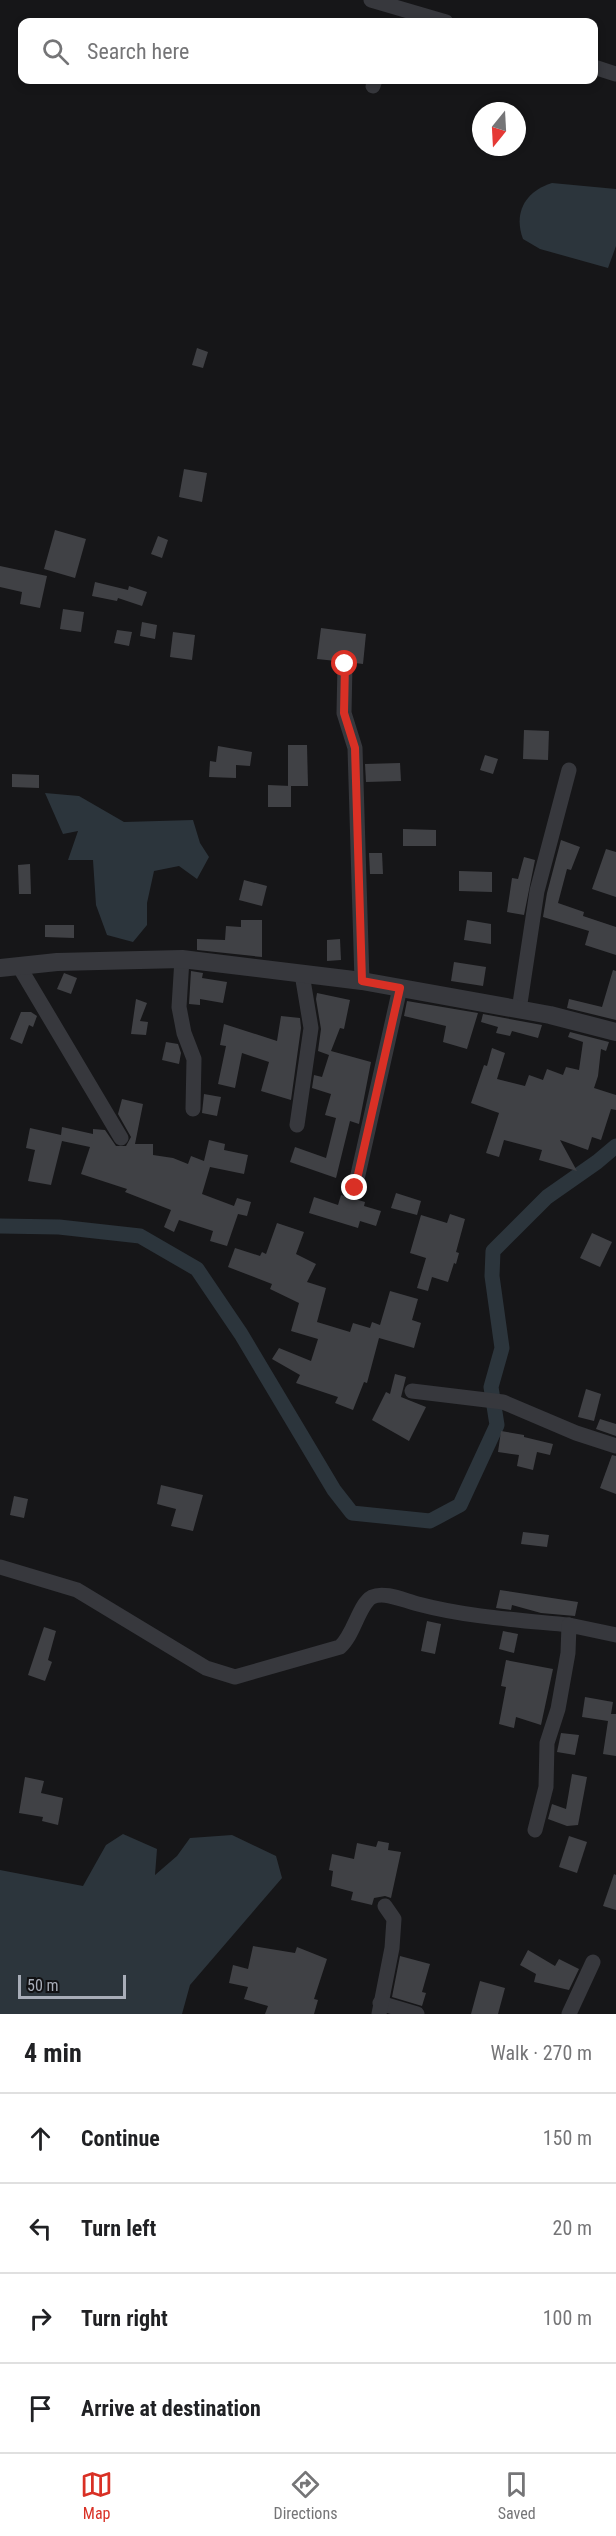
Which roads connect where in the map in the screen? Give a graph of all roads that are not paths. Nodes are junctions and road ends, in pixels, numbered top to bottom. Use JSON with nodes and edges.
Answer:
{"nodes":[{"id":1,"x":371,"y":0,"type":"edge"},
{"id":2,"x":396,"y":10,"type":"edge"},
{"id":3,"x":429,"y":18,"type":"edge"},
{"id":4,"x":598,"y":68,"type":"edge"},
{"id":5,"x":616,"y":74,"type":"edge"},
{"id":6,"x":345,"y":664,"type":"dead end"},
{"id":7,"x":569,"y":770,"type":"dead end"},
{"id":8,"x":182,"y":959,"type":"junction"},
{"id":9,"x":0,"y":968,"type":"edge"},
{"id":10,"x":20,"y":968,"type":"junction"},
{"id":11,"x":302,"y":974,"type":"junction"},
{"id":12,"x":362,"y":981,"type":"junction"},
{"id":13,"x":400,"y":988,"type":"junction"},
{"id":14,"x":519,"y":1010,"type":"junction"},
{"id":15,"x":616,"y":1032,"type":"edge"},
{"id":16,"x":193,"y":1109,"type":"dead end"},
{"id":17,"x":297,"y":1125,"type":"dead end"},
{"id":18,"x":121,"y":1138,"type":"dead end"},
{"id":19,"x":355,"y":1188,"type":"dead end"},
{"id":20,"x":412,"y":1391,"type":"dead end"},
{"id":21,"x":616,"y":1446,"type":"edge"},
{"id":22,"x":0,"y":1566,"type":"edge"},
{"id":23,"x":569,"y":1625,"type":"junction"},
{"id":24,"x":616,"y":1635,"type":"edge"},
{"id":25,"x":535,"y":1830,"type":"dead end"},
{"id":26,"x":385,"y":1906,"type":"dead end"},
{"id":27,"x":593,"y":1962,"type":"dead end"},
{"id":28,"x":380,"y":2009,"type":"edge"},
{"id":29,"x":417,"y":2014,"type":"edge"},
{"id":30,"x":569,"y":2014,"type":"edge"}],
"edges":[{"from":1,"to":2,"type":"street"},
{"from":2,"to":3,"type":"street"},
{"from":4,"to":5,"type":"street"},
{"from":6,"to":12,"type":"street"},
{"from":7,"to":14,"type":"street"},
{"from":8,"to":10,"type":"street"},
{"from":8,"to":11,"type":"street"},
{"from":8,"to":16,"type":"street"},
{"from":9,"to":10,"type":"street"},
{"from":10,"to":18,"type":"street"},
{"from":11,"to":12,"type":"street"},
{"from":11,"to":17,"type":"street"},
{"from":12,"to":13,"type":"street"},
{"from":13,"to":14,"type":"street"},
{"from":13,"to":19,"type":"street"},
{"from":14,"to":15,"type":"street"},
{"from":20,"to":21,"type":"street"},
{"from":22,"to":23,"type":"street"},
{"from":23,"to":24,"type":"street"},
{"from":23,"to":25,"type":"street"},
{"from":26,"to":28,"type":"street"},
{"from":27,"to":30,"type":"street"},
{"from":28,"to":29,"type":"street"}]}
